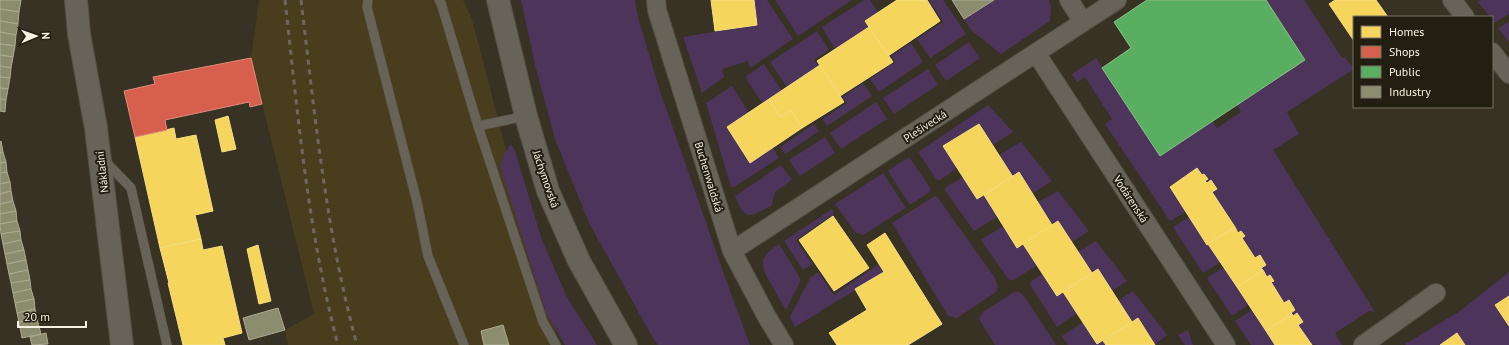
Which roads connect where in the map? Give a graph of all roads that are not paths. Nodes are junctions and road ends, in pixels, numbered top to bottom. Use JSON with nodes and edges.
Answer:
{"nodes":[{"id":1,"x":76,"y":0,"type":"edge"},
{"id":2,"x":368,"y":0,"type":"edge"},
{"id":3,"x":439,"y":0,"type":"edge"},
{"id":4,"x":498,"y":0,"type":"edge"},
{"id":5,"x":656,"y":0,"type":"edge"},
{"id":6,"x":1069,"y":0,"type":"edge"},
{"id":7,"x":1117,"y":0,"type":"edge"},
{"id":8,"x":1452,"y":0,"type":"edge"},
{"id":9,"x":1464,"y":16,"type":"edge"},
{"id":10,"x":1083,"y":22,"type":"junction"},
{"id":11,"x":1493,"y":53,"type":"edge"},
{"id":12,"x":1036,"y":54,"type":"junction"},
{"id":13,"x":1509,"y":74,"type":"edge"},
{"id":14,"x":526,"y":116,"type":"junction"},
{"id":15,"x":478,"y":126,"type":"junction"},
{"id":16,"x":100,"y":155,"type":"junction"},
{"id":17,"x":732,"y":251,"type":"junction"},
{"id":18,"x":1436,"y":293,"type":"dead end"},
{"id":19,"x":543,"y":322,"type":"junction"},
{"id":20,"x":122,"y":345,"type":"edge"},
{"id":21,"x":167,"y":345,"type":"edge"},
{"id":22,"x":464,"y":345,"type":"edge"},
{"id":23,"x":549,"y":345,"type":"edge"},
{"id":24,"x":556,"y":345,"type":"edge"},
{"id":25,"x":626,"y":345,"type":"edge"},
{"id":26,"x":784,"y":345,"type":"edge"},
{"id":27,"x":1226,"y":345,"type":"edge"},
{"id":28,"x":1363,"y":345,"type":"edge"}],
"edges":[{"from":1,"to":16,"type":"street","name":"Nákladní"},
{"from":2,"to":22,"type":"lane"},
{"from":3,"to":15,"type":"lane"},
{"from":4,"to":14,"type":"street","name":"Jáchymovská"},
{"from":5,"to":17,"type":"street","name":"Buchenwaldská"},
{"from":6,"to":10,"type":"street"},
{"from":7,"to":10,"type":"street","name":"Plešivecká"},
{"from":8,"to":9,"type":"street"},
{"from":10,"to":12,"type":"street","name":"Plešivecká"},
{"from":11,"to":13,"type":"street"},
{"from":12,"to":17,"type":"street","name":"Plešivecká"},
{"from":12,"to":27,"type":"street","name":"Vodárenská"},
{"from":14,"to":15,"type":"lane"},
{"from":14,"to":25,"type":"street","name":"Jáchymovská"},
{"from":15,"to":19,"type":"lane"},
{"from":16,"to":20,"type":"street","name":"Nákladní"},
{"from":16,"to":21,"type":"lane"},
{"from":17,"to":26,"type":"street","name":"Buchenwaldská"},
{"from":18,"to":28,"type":"street"},
{"from":19,"to":23,"type":"lane"},
{"from":19,"to":24,"type":"lane"}]}
